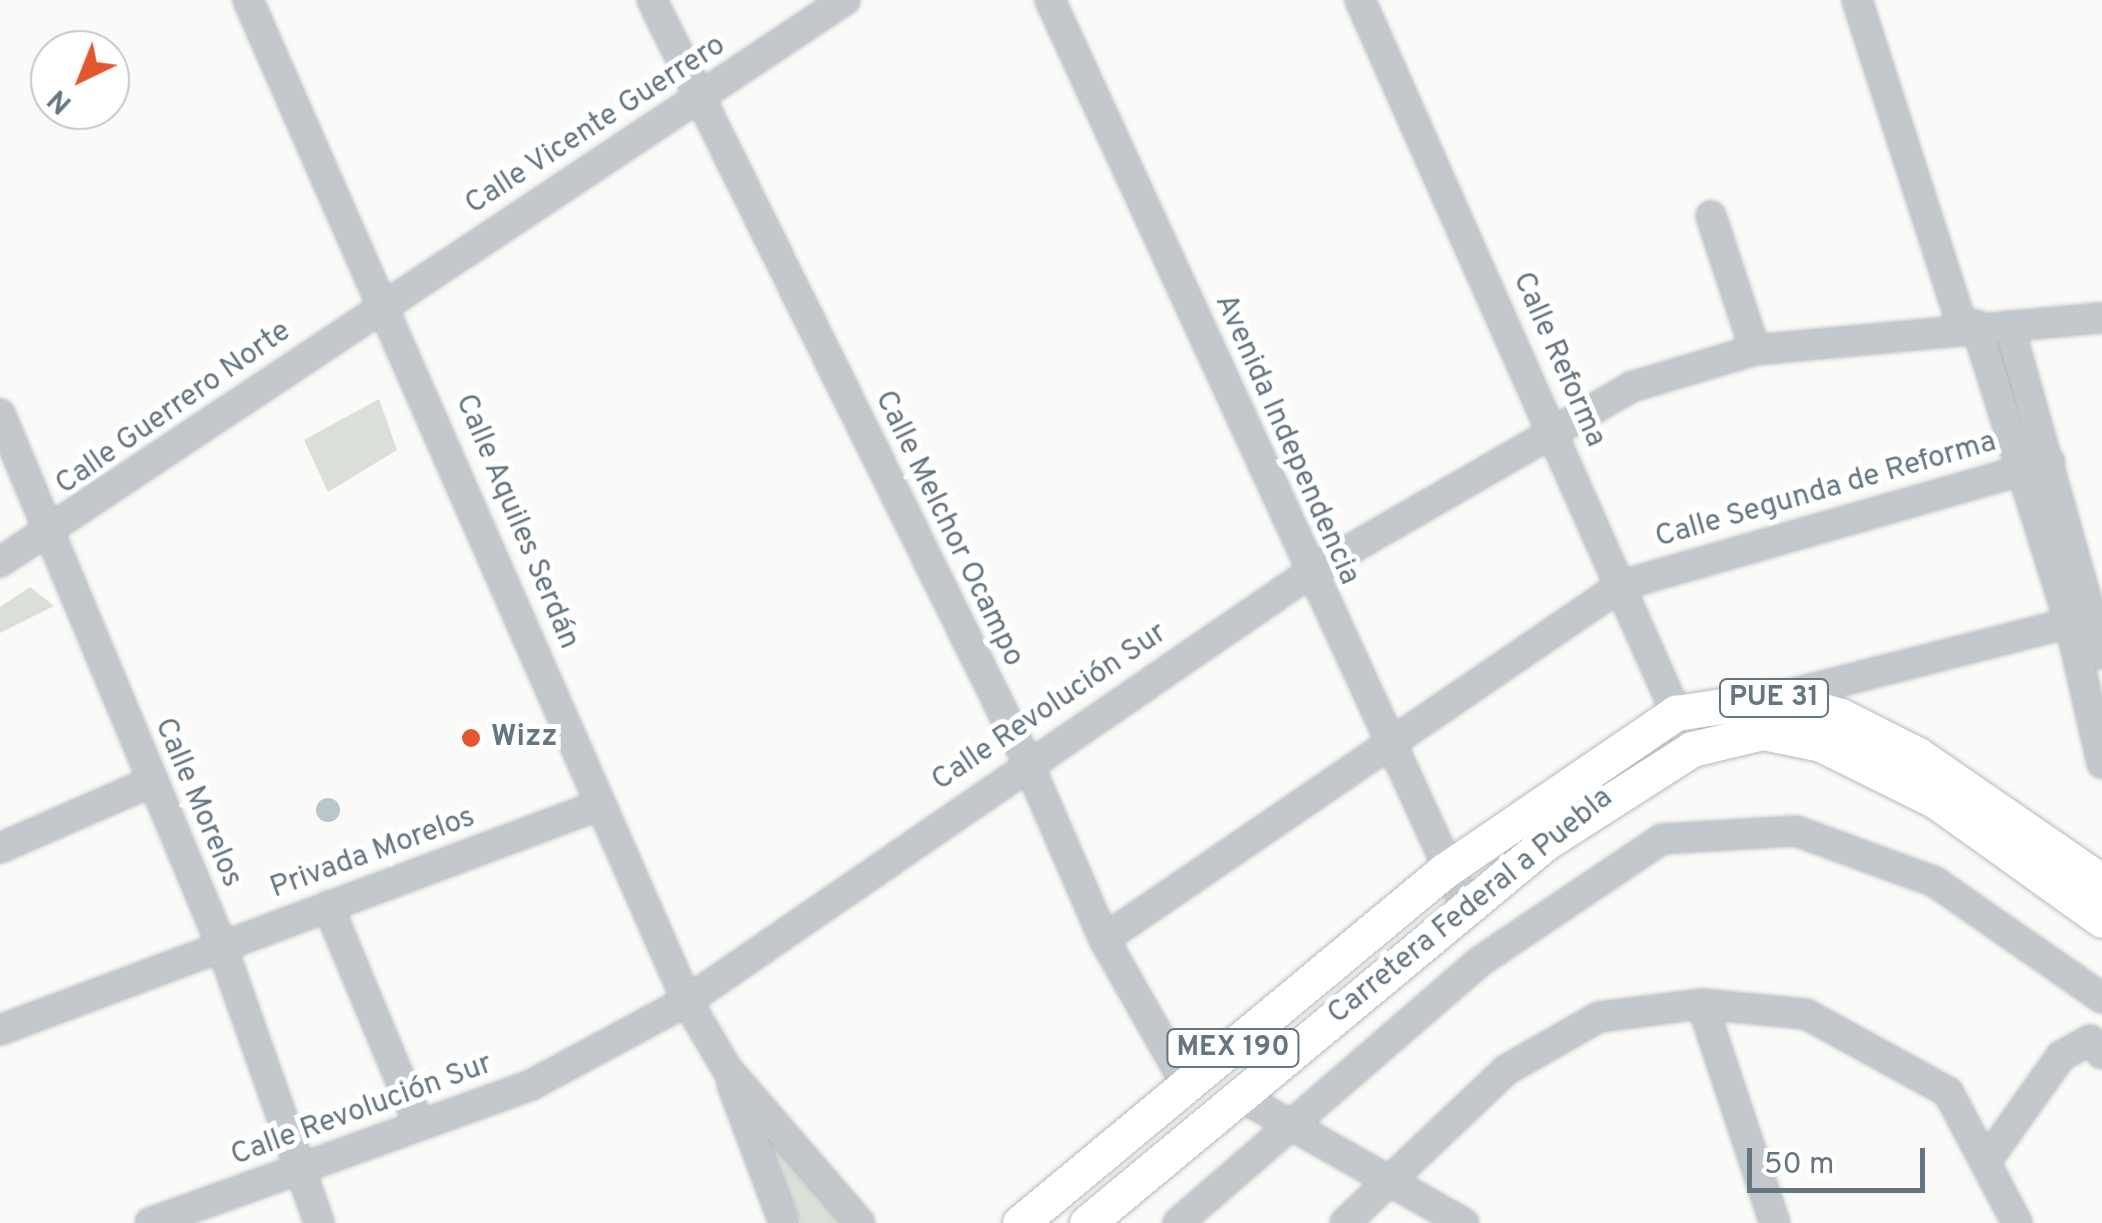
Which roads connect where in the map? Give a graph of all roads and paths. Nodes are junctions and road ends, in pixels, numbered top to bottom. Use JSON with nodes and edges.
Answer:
{"nodes":[{"id":1,"x":248,"y":0,"type":"edge"},
{"id":2,"x":652,"y":0,"type":"edge"},
{"id":3,"x":844,"y":0,"type":"edge"},
{"id":4,"x":1050,"y":0,"type":"edge"},
{"id":5,"x":1360,"y":0,"type":"edge"},
{"id":6,"x":1857,"y":0,"type":"edge"},
{"id":7,"x":698,"y":98,"type":"junction"},
{"id":8,"x":1711,"y":216,"type":"dead end"},
{"id":9,"x":383,"y":305,"type":"junction"},
{"id":10,"x":2102,"y":318,"type":"edge"},
{"id":11,"x":1969,"y":326,"type":"junction"},
{"id":12,"x":2010,"y":326,"type":"junction"},
{"id":13,"x":1755,"y":350,"type":"junction"},
{"id":14,"x":0,"y":414,"type":"edge"},
{"id":15,"x":1554,"y":430,"type":"junction"},
{"id":16,"x":2050,"y":462,"type":"junction"},
{"id":17,"x":2022,"y":468,"type":"junction"},
{"id":18,"x":50,"y":534,"type":"junction"},
{"id":19,"x":0,"y":562,"type":"edge"},
{"id":20,"x":1311,"y":572,"type":"junction"},
{"id":21,"x":1622,"y":585,"type":"junction"},
{"id":22,"x":2081,"y":620,"type":"junction"},
{"id":23,"x":2102,"y":654,"type":"edge"},
{"id":24,"x":1775,"y":698,"type":"junction"},
{"id":25,"x":1676,"y":713,"type":"junction"},
{"id":26,"x":1390,"y":748,"type":"junction"},
{"id":27,"x":1692,"y":749,"type":"junction"},
{"id":28,"x":1027,"y":761,"type":"junction"},
{"id":29,"x":2102,"y":763,"type":"edge"},
{"id":30,"x":153,"y":782,"type":"junction"},
{"id":31,"x":600,"y":805,"type":"junction"},
{"id":32,"x":0,"y":848,"type":"edge"},
{"id":33,"x":1444,"y":871,"type":"junction"},
{"id":34,"x":2093,"y":895,"type":"edge"},
{"id":35,"x":328,"y":906,"type":"junction"},
{"id":36,"x":1466,"y":906,"type":"junction"},
{"id":37,"x":1104,"y":939,"type":"junction"},
{"id":38,"x":220,"y":944,"type":"junction"},
{"id":39,"x":2102,"y":998,"type":"edge"},
{"id":40,"x":687,"y":1001,"type":"junction"},
{"id":41,"x":1702,"y":1004,"type":"junction"},
{"id":42,"x":0,"y":1030,"type":"edge"},
{"id":43,"x":2098,"y":1037,"type":"edge"},
{"id":44,"x":727,"y":1069,"type":"junction"},
{"id":45,"x":1188,"y":1086,"type":"junction"},
{"id":46,"x":1240,"y":1096,"type":"junction"},
{"id":47,"x":419,"y":1125,"type":"junction"},
{"id":48,"x":1286,"y":1128,"type":"junction"},
{"id":49,"x":1990,"y":1156,"type":"junction"},
{"id":50,"x":301,"y":1166,"type":"junction"},
{"id":51,"x":1394,"y":1181,"type":"junction"},
{"id":52,"x":1038,"y":1218,"type":"edge"},
{"id":53,"x":150,"y":1223,"type":"edge"},
{"id":54,"x":319,"y":1223,"type":"edge"},
{"id":55,"x":784,"y":1223,"type":"edge"},
{"id":56,"x":860,"y":1223,"type":"edge"},
{"id":57,"x":1088,"y":1223,"type":"edge"},
{"id":58,"x":1178,"y":1223,"type":"edge"},
{"id":59,"x":1345,"y":1223,"type":"edge"},
{"id":60,"x":1464,"y":1223,"type":"edge"},
{"id":61,"x":1776,"y":1223,"type":"edge"},
{"id":62,"x":2018,"y":1223,"type":"edge"}],
"edges":[{"from":1,"to":9,"type":"street","name":"Calle Aquiles Serdán"},
{"from":2,"to":7,"type":"street","name":"Calle Melchor Ocampo"},
{"from":3,"to":7,"type":"street","name":"Calle Vicente Guerrero"},
{"from":4,"to":20,"type":"street","name":"Avenida Independencia"},
{"from":5,"to":15,"type":"street","name":"Calle Reforma"},
{"from":6,"to":11,"type":"street"},
{"from":7,"to":9,"type":"street","name":"Calle Vicente Guerrero"},
{"from":7,"to":28,"type":"street","name":"Calle Melchor Ocampo"},
{"from":8,"to":13,"type":"street"},
{"from":9,"to":18,"type":"street","name":"Calle Guerrero Norte"},
{"from":9,"to":31,"type":"street","name":"Calle Aquiles Serdán"},
{"from":10,"to":12,"type":"street","name":"Calle Revolución Sur"},
{"from":11,"to":12,"type":"street","name":"Calle Revolución Sur"},
{"from":11,"to":13,"type":"street","name":"Calle Revolución Sur"},
{"from":11,"to":17,"type":"street"},
{"from":12,"to":16,"type":"street"},
{"from":13,"to":15,"type":"street","name":"Calle Revolución Sur"},
{"from":14,"to":18,"type":"street","name":"Calle Morelos"},
{"from":15,"to":20,"type":"street","name":"Calle Revolución Sur"},
{"from":15,"to":21,"type":"street","name":"Calle Reforma"},
{"from":16,"to":17,"type":"street","name":"Calle Segunda de Reforma"},
{"from":16,"to":22,"type":"street"},
{"from":17,"to":21,"type":"street","name":"Calle Segunda de Reforma"},
{"from":17,"to":22,"type":"street"},
{"from":18,"to":19,"type":"street","name":"Calle Guerrero Norte"},
{"from":18,"to":30,"type":"street","name":"Calle Morelos"},
{"from":20,"to":26,"type":"street","name":"Avenida Independencia"},
{"from":20,"to":28,"type":"street","name":"Calle Revolución Sur"},
{"from":21,"to":25,"type":"street","name":"Calle Reforma"},
{"from":21,"to":26,"type":"street","name":"Calle Segunda de Reforma"},
{"from":22,"to":23,"type":"street"},
{"from":22,"to":24,"type":"street"},
{"from":22,"to":29,"type":"street"},
{"from":24,"to":25,"type":"main road","name":"Carretera Federal a Puebla","number":"PUE 31"},
{"from":24,"to":34,"type":"main road","name":"Carretera Federal a Puebla","number":"PUE 31"},
{"from":25,"to":27,"type":"street","name":"Calle Reforma"},
{"from":25,"to":33,"type":"main road","name":"Carretera Federal a Puebla","number":"PUE 31"},
{"from":26,"to":33,"type":"street","name":"Avenida Independencia"},
{"from":26,"to":37,"type":"street","name":"Calle Segunda de Reforma"},
{"from":27,"to":34,"type":"main road","name":"Carretera Federal a Puebla","number":"PUE 31"},
{"from":27,"to":36,"type":"main road","name":"Carretera Federal a Puebla","number":"PUE 31"},
{"from":28,"to":37,"type":"street","name":"Calle Melchor Ocampo"},
{"from":28,"to":40,"type":"street","name":"Calle Revolución Sur"},
{"from":30,"to":32,"type":"street"},
{"from":30,"to":38,"type":"street","name":"Calle Morelos"},
{"from":31,"to":35,"type":"street","name":"Privada Morelos"},
{"from":31,"to":40,"type":"street","name":"Calle Aquiles Serdán"},
{"from":33,"to":36,"type":"street","name":"Avenida Independencia"},
{"from":33,"to":45,"type":"main road","name":"Carretera Federal a Puebla","number":"MEX 190"},
{"from":35,"to":38,"type":"street","name":"Privada Morelos"},
{"from":35,"to":47,"type":"street"},
{"from":36,"to":46,"type":"main road","name":"Carretera Federal a Puebla","number":"MEX 190"},
{"from":37,"to":45,"type":"street","name":"Calle Melchor Ocampo"},
{"from":38,"to":42,"type":"street","name":"Privada Morelos"},
{"from":38,"to":50,"type":"street","name":"Calle Morelos"},
{"from":39,"to":48,"type":"street"},
{"from":40,"to":44,"type":"street","name":"Calle Aquiles Serdán"},
{"from":40,"to":47,"type":"street","name":"Calle Revolución Sur"},
{"from":41,"to":49,"type":"street"},
{"from":41,"to":51,"type":"street"},
{"from":41,"to":61,"type":"street"},
{"from":43,"to":49,"type":"street"},
{"from":44,"to":55,"type":"street","name":"Calle Aquiles Serdán"},
{"from":44,"to":56,"type":"street","name":"Calle Aquiles Serdán"},
{"from":45,"to":52,"type":"main road","name":"Carretera Federal a Puebla","number":"MEX 190"},
{"from":46,"to":48,"type":"street"},
{"from":46,"to":57,"type":"main road","name":"Carretera Federal a Puebla","number":"MEX 190"},
{"from":47,"to":50,"type":"street","name":"Calle Revolución Sur"},
{"from":48,"to":51,"type":"street"},
{"from":48,"to":58,"type":"street"},
{"from":49,"to":62,"type":"street"},
{"from":50,"to":53,"type":"street","name":"Calle Revolución Sur"},
{"from":50,"to":54,"type":"street","name":"Calle Morelos"},
{"from":51,"to":59,"type":"street"},
{"from":51,"to":60,"type":"street"}]}
